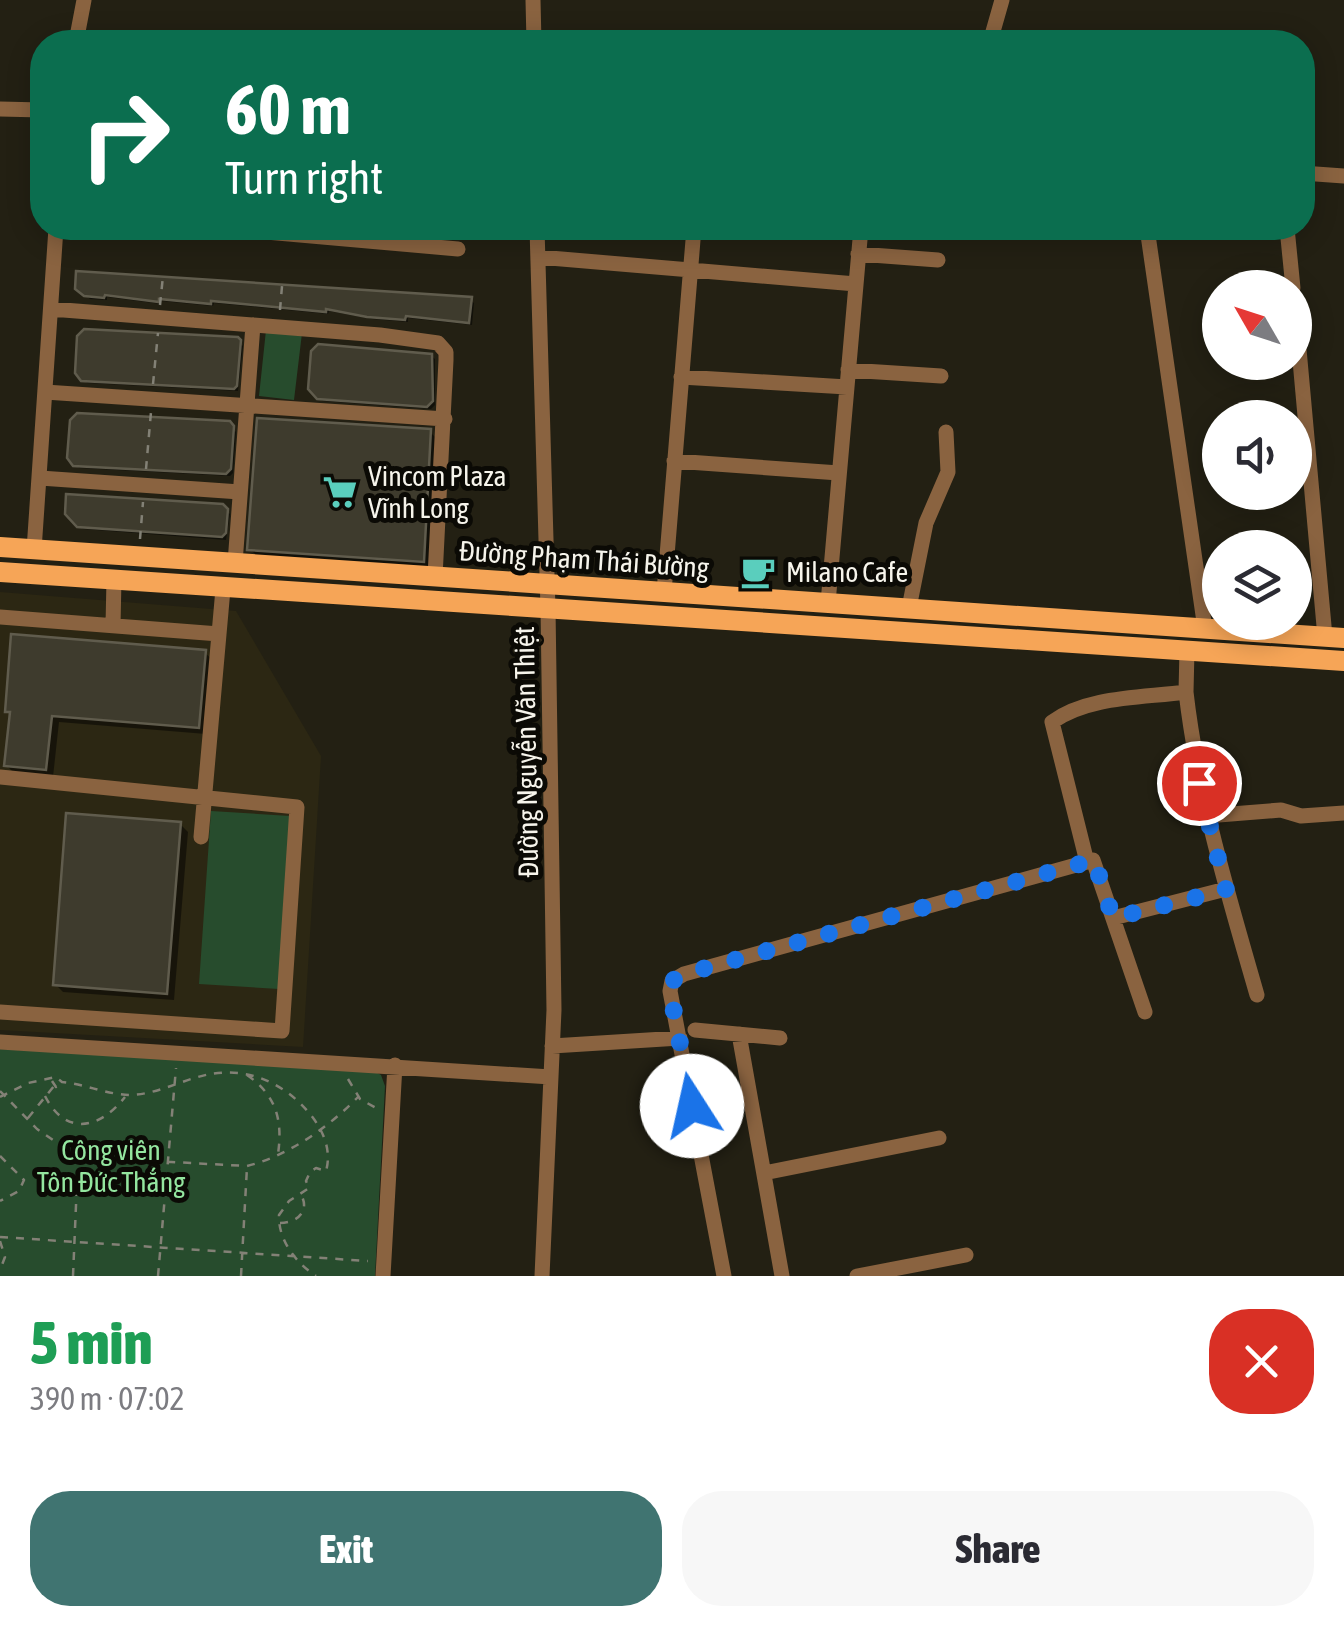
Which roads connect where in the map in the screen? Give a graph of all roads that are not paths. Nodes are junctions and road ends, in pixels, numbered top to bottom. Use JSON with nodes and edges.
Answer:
{"nodes":[{"id":1,"x":84,"y":0,"type":"edge"},
{"id":2,"x":534,"y":0,"type":"edge"},
{"id":3,"x":1002,"y":0,"type":"edge"},
{"id":4,"x":78,"y":30,"type":"edge"},
{"id":5,"x":534,"y":30,"type":"edge"},
{"id":6,"x":993,"y":30,"type":"edge"},
{"id":7,"x":0,"y":109,"type":"edge"},
{"id":8,"x":30,"y":110,"type":"edge"},
{"id":9,"x":1315,"y":173,"type":"edge"},
{"id":10,"x":1344,"y":176,"type":"edge"},
{"id":11,"x":55,"y":240,"type":"edge"},
{"id":12,"x":356,"y":240,"type":"edge"},
{"id":13,"x":537,"y":240,"type":"edge"},
{"id":14,"x":693,"y":240,"type":"edge"},
{"id":15,"x":859,"y":240,"type":"edge"},
{"id":16,"x":1148,"y":240,"type":"edge"},
{"id":17,"x":1288,"y":240,"type":"edge"},
{"id":18,"x":458,"y":249,"type":"dead end"},
{"id":19,"x":858,"y":254,"type":"junction"},
{"id":20,"x":538,"y":257,"type":"junction"},
{"id":21,"x":938,"y":260,"type":"dead end"},
{"id":22,"x":691,"y":268,"type":"junction"},
{"id":23,"x":1291,"y":270,"type":"edge"},
{"id":24,"x":856,"y":284,"type":"junction"},
{"id":25,"x":51,"y":309,"type":"junction"},
{"id":26,"x":253,"y":325,"type":"junction"},
{"id":27,"x":848,"y":370,"type":"junction"},
{"id":28,"x":941,"y":376,"type":"dead end"},
{"id":29,"x":681,"y":377,"type":"junction"},
{"id":30,"x":1304,"y":380,"type":"edge"},
{"id":31,"x":847,"y":387,"type":"junction"},
{"id":32,"x":45,"y":392,"type":"junction"},
{"id":33,"x":247,"y":406,"type":"junction"},
{"id":34,"x":445,"y":419,"type":"junction"},
{"id":35,"x":946,"y":432,"type":"dead end"},
{"id":36,"x":674,"y":461,"type":"junction"},
{"id":37,"x":839,"y":473,"type":"junction"},
{"id":38,"x":40,"y":478,"type":"junction"},
{"id":39,"x":240,"y":492,"type":"junction"},
{"id":40,"x":0,"y":547,"type":"edge"},
{"id":41,"x":34,"y":550,"type":"junction"},
{"id":42,"x":115,"y":555,"type":"junction"},
{"id":43,"x":235,"y":563,"type":"junction"},
{"id":44,"x":0,"y":572,"type":"edge"},
{"id":45,"x":434,"y":577,"type":"junction"},
{"id":46,"x":114,"y":579,"type":"junction"},
{"id":47,"x":546,"y":584,"type":"junction"},
{"id":48,"x":223,"y":588,"type":"junction"},
{"id":49,"x":664,"y":592,"type":"junction"},
{"id":50,"x":1202,"y":602,"type":"edge"},
{"id":51,"x":828,"y":603,"type":"junction"},
{"id":52,"x":908,"y":608,"type":"junction"},
{"id":53,"x":548,"y":609,"type":"junction"},
{"id":54,"x":0,"y":617,"type":"edge"},
{"id":55,"x":113,"y":626,"type":"junction"},
{"id":56,"x":825,"y":626,"type":"junction"},
{"id":57,"x":1202,"y":629,"type":"edge"},
{"id":58,"x":219,"y":634,"type":"junction"},
{"id":59,"x":1334,"y":637,"type":"edge"},
{"id":60,"x":1187,"y":650,"type":"junction"},
{"id":61,"x":1344,"y":661,"type":"edge"},
{"id":62,"x":1186,"y":692,"type":"junction"},
{"id":63,"x":0,"y":777,"type":"edge"},
{"id":64,"x":204,"y":798,"type":"junction"},
{"id":65,"x":1344,"y":813,"type":"edge"},
{"id":66,"x":1206,"y":816,"type":"junction"},
{"id":67,"x":200,"y":836,"type":"dead end"},
{"id":68,"x":1087,"y":862,"type":"junction"},
{"id":69,"x":1226,"y":890,"type":"junction"},
{"id":70,"x":1113,"y":918,"type":"junction"},
{"id":71,"x":1257,"y":995,"type":"dead end"},
{"id":72,"x":0,"y":1012,"type":"edge"},
{"id":73,"x":1144,"y":1012,"type":"dead end"},
{"id":74,"x":695,"y":1030,"type":"dead end"},
{"id":75,"x":739,"y":1034,"type":"junction"},
{"id":76,"x":680,"y":1038,"type":"junction"},
{"id":77,"x":780,"y":1038,"type":"dead end"},
{"id":78,"x":0,"y":1042,"type":"edge"},
{"id":79,"x":552,"y":1046,"type":"junction"},
{"id":80,"x":395,"y":1065,"type":"junction"},
{"id":81,"x":551,"y":1077,"type":"junction"},
{"id":82,"x":939,"y":1138,"type":"dead end"},
{"id":83,"x":764,"y":1172,"type":"junction"},
{"id":84,"x":966,"y":1255,"type":"dead end"},
{"id":85,"x":384,"y":1269,"type":"edge"},
{"id":86,"x":922,"y":1270,"type":"edge"},
{"id":87,"x":542,"y":1276,"type":"edge"},
{"id":88,"x":724,"y":1276,"type":"edge"},
{"id":89,"x":782,"y":1276,"type":"edge"},
{"id":90,"x":857,"y":1276,"type":"edge"}],
"edges":[{"from":1,"to":4,"type":"street"},
{"from":2,"to":5,"type":"street"},
{"from":3,"to":6,"type":"street"},
{"from":7,"to":8,"type":"street"},
{"from":9,"to":10,"type":"street"},
{"from":11,"to":25,"type":"street"},
{"from":12,"to":18,"type":"street"},
{"from":13,"to":20,"type":"street","name":"Đường Nguyễn Văn Thiệt"},
{"from":14,"to":22,"type":"street"},
{"from":15,"to":19,"type":"street"},
{"from":16,"to":50,"type":"street"},
{"from":17,"to":23,"type":"street"},
{"from":19,"to":21,"type":"street"},
{"from":19,"to":24,"type":"street"},
{"from":20,"to":22,"type":"street"},
{"from":20,"to":47,"type":"street","name":"Đường Nguyễn Văn Thiệt"},
{"from":22,"to":24,"type":"street"},
{"from":22,"to":29,"type":"street"},
{"from":24,"to":27,"type":"street"},
{"from":25,"to":26,"type":"street"},
{"from":25,"to":32,"type":"street"},
{"from":26,"to":33,"type":"street"},
{"from":26,"to":34,"type":"street"},
{"from":27,"to":28,"type":"street"},
{"from":27,"to":31,"type":"street"},
{"from":29,"to":31,"type":"street"},
{"from":29,"to":36,"type":"street"},
{"from":30,"to":59,"type":"street"},
{"from":31,"to":37,"type":"street"},
{"from":32,"to":33,"type":"street"},
{"from":32,"to":38,"type":"street"},
{"from":33,"to":34,"type":"street"},
{"from":33,"to":39,"type":"street"},
{"from":34,"to":45,"type":"street"},
{"from":35,"to":52,"type":"street"},
{"from":36,"to":37,"type":"street"},
{"from":36,"to":49,"type":"street"},
{"from":37,"to":51,"type":"street"},
{"from":38,"to":39,"type":"street"},
{"from":38,"to":41,"type":"street"},
{"from":39,"to":43,"type":"street"},
{"from":40,"to":41,"type":"main road","name":"Đường Phạm Thái Bường"},
{"from":41,"to":42,"type":"main road","name":"Đường Phạm Thái Bường"},
{"from":42,"to":43,"type":"main road","name":"Đường Phạm Thái Bường"},
{"from":42,"to":46,"type":"main road"},
{"from":43,"to":45,"type":"main road","name":"Đường Phạm Thái Bường"},
{"from":44,"to":46,"type":"main road","name":"Đường Phạm Thái Bường"},
{"from":45,"to":47,"type":"main road","name":"Đường Phạm Thái Bường"},
{"from":46,"to":48,"type":"main road","name":"Đường Phạm Thái Bường"},
{"from":46,"to":55,"type":"street"},
{"from":47,"to":49,"type":"main road","name":"Đường Phạm Thái Bường"},
{"from":47,"to":53,"type":"street","name":"Đường Nguyễn Văn Thiệt"},
{"from":48,"to":53,"type":"main road","name":"Đường Phạm Thái Bường"},
{"from":48,"to":58,"type":"street"},
{"from":49,"to":51,"type":"main road","name":"Đường Phạm Thái Bường"},
{"from":51,"to":52,"type":"main road","name":"Đường Phạm Thái Bường"},
{"from":51,"to":56,"type":"main road"},
{"from":52,"to":57,"type":"main road","name":"Đường Phạm Thái Bường"},
{"from":53,"to":56,"type":"main road","name":"Đường Phạm Thái Bường"},
{"from":53,"to":79,"type":"street","name":"Đường Nguyễn Văn Thiệt"},
{"from":54,"to":55,"type":"street"},
{"from":55,"to":58,"type":"street"},
{"from":56,"to":60,"type":"main road","name":"Đường Phạm Thái Bường"},
{"from":58,"to":64,"type":"street"},
{"from":60,"to":61,"type":"main road","name":"Đường Phạm Thái Bường"},
{"from":60,"to":62,"type":"street"},
{"from":62,"to":66,"type":"street"},
{"from":62,"to":68,"type":"street"},
{"from":63,"to":64,"type":"street"},
{"from":64,"to":67,"type":"street"},
{"from":64,"to":72,"type":"street"},
{"from":65,"to":66,"type":"street"},
{"from":66,"to":69,"type":"street"},
{"from":68,"to":70,"type":"street"},
{"from":68,"to":76,"type":"street"},
{"from":69,"to":70,"type":"street"},
{"from":69,"to":71,"type":"street"},
{"from":70,"to":73,"type":"street"},
{"from":74,"to":75,"type":"street"},
{"from":75,"to":77,"type":"street"},
{"from":75,"to":83,"type":"street"},
{"from":76,"to":79,"type":"street"},
{"from":76,"to":88,"type":"street"},
{"from":78,"to":80,"type":"street"},
{"from":79,"to":81,"type":"street","name":"Đường Nguyễn Văn Thiệt"},
{"from":80,"to":81,"type":"street"},
{"from":80,"to":85,"type":"street"},
{"from":81,"to":87,"type":"street","name":"Đường Nguyễn Văn Thiệt"},
{"from":82,"to":83,"type":"street"},
{"from":83,"to":89,"type":"street"},
{"from":84,"to":86,"type":"street"},
{"from":86,"to":90,"type":"street"}]}
